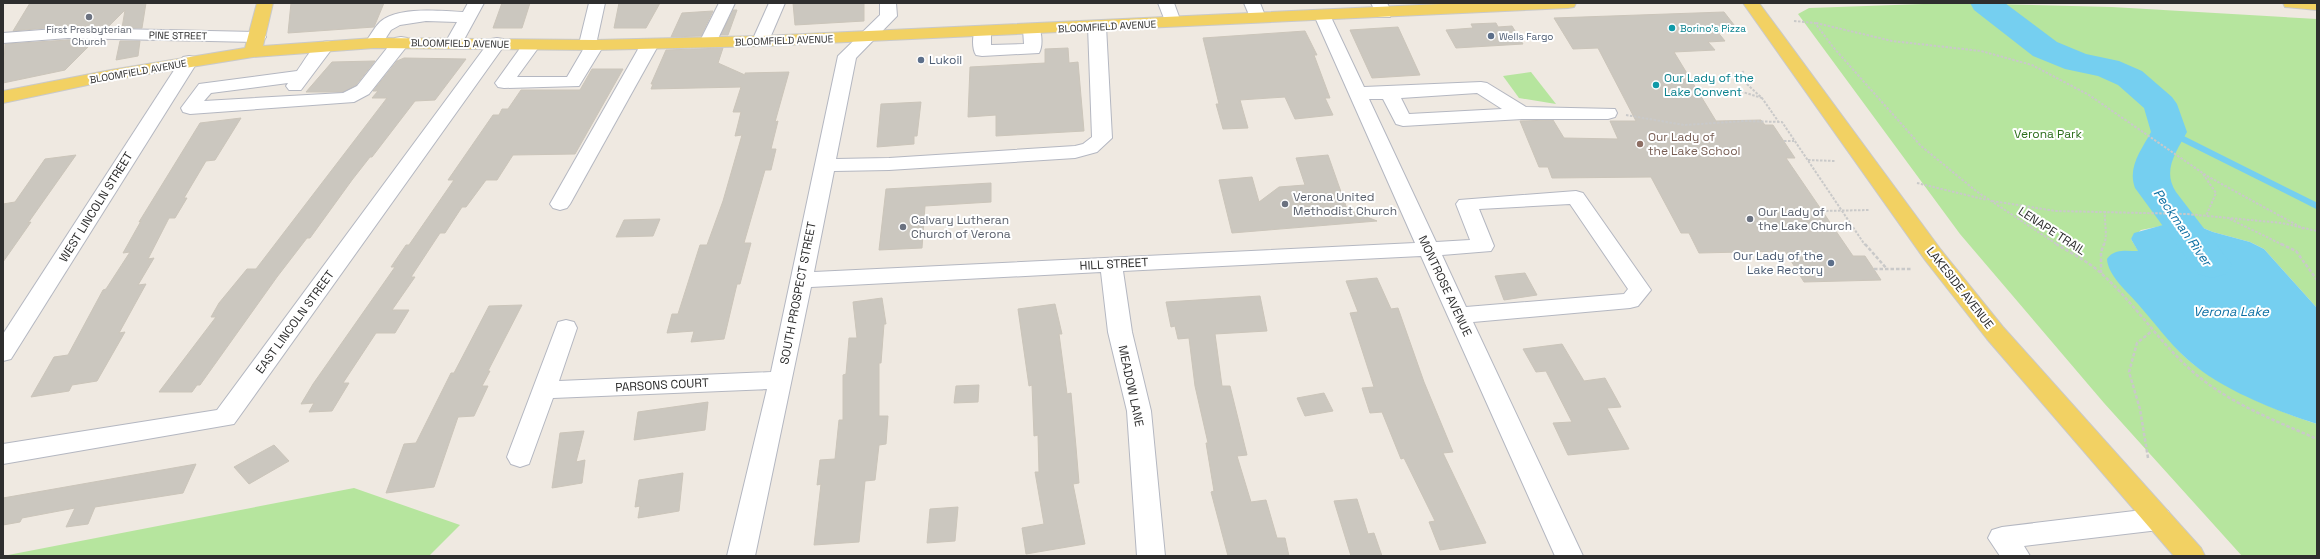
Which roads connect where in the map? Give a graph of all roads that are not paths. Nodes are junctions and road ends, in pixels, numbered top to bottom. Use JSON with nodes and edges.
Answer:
{"nodes":[{"id":1,"x":265,"y":3,"type":"edge"},
{"id":2,"x":597,"y":3,"type":"edge"},
{"id":3,"x":727,"y":3,"type":"edge"},
{"id":4,"x":777,"y":3,"type":"edge"},
{"id":5,"x":888,"y":3,"type":"edge"},
{"id":6,"x":1166,"y":3,"type":"edge"},
{"id":7,"x":1558,"y":3,"type":"edge"},
{"id":8,"x":1751,"y":3,"type":"edge"},
{"id":9,"x":2291,"y":3,"type":"edge"},
{"id":10,"x":2317,"y":5,"type":"edge"},
{"id":11,"x":1438,"y":6,"type":"edge"},
{"id":12,"x":1381,"y":8,"type":"edge"},
{"id":13,"x":472,"y":10,"type":"edge"},
{"id":14,"x":1255,"y":11,"type":"edge"},
{"id":15,"x":1322,"y":15,"type":"junction"},
{"id":16,"x":1173,"y":22,"type":"junction"},
{"id":17,"x":1097,"y":26,"type":"junction"},
{"id":18,"x":1032,"y":29,"type":"joint"},
{"id":19,"x":982,"y":32,"type":"joint"},
{"id":20,"x":866,"y":37,"type":"junction"},
{"id":21,"x":3,"y":38,"type":"edge"},
{"id":22,"x":401,"y":42,"type":"junction"},
{"id":23,"x":761,"y":42,"type":"junction"},
{"id":24,"x":374,"y":43,"type":"junction"},
{"id":25,"x":454,"y":43,"type":"junction"},
{"id":26,"x":498,"y":43,"type":"junction"},
{"id":27,"x":708,"y":43,"type":"junction"},
{"id":28,"x":255,"y":44,"type":"junction"},
{"id":29,"x":532,"y":44,"type":"junction"},
{"id":30,"x":650,"y":44,"type":"junction"},
{"id":31,"x":592,"y":45,"type":"junction"},
{"id":32,"x":325,"y":46,"type":"junction"},
{"id":33,"x":189,"y":61,"type":"junction"},
{"id":34,"x":305,"y":75,"type":"junction"},
{"id":35,"x":1358,"y":93,"type":"junction"},
{"id":36,"x":1389,"y":93,"type":"junction"},
{"id":37,"x":3,"y":97,"type":"edge"},
{"id":38,"x":281,"y":102,"type":"junction"},
{"id":39,"x":1522,"y":113,"type":"junction"},
{"id":40,"x":1608,"y":113,"type":"road end"},
{"id":41,"x":824,"y":165,"type":"junction"},
{"id":42,"x":560,"y":204,"type":"dead end"},
{"id":43,"x":1428,"y":249,"type":"junction"},
{"id":44,"x":1111,"y":264,"type":"junction"},
{"id":45,"x":801,"y":280,"type":"junction"},
{"id":46,"x":1460,"y":315,"type":"junction"},
{"id":47,"x":566,"y":328,"type":"dead end"},
{"id":48,"x":3,"y":353,"type":"edge"},
{"id":49,"x":781,"y":380,"type":"junction"},
{"id":50,"x":544,"y":390,"type":"junction"},
{"id":51,"x":3,"y":454,"type":"edge"},
{"id":52,"x":520,"y":457,"type":"dead end"},
{"id":53,"x":2159,"y":519,"type":"junction"},
{"id":54,"x":741,"y":556,"type":"edge"},
{"id":55,"x":1151,"y":556,"type":"edge"},
{"id":56,"x":1569,"y":556,"type":"edge"},
{"id":57,"x":2016,"y":556,"type":"edge"},
{"id":58,"x":2191,"y":556,"type":"edge"}],
"edges":[{"from":1,"to":28,"type":"main road"},
{"from":2,"to":31,"type":"street"},
{"from":3,"to":27,"type":"street"},
{"from":4,"to":23,"type":"street"},
{"from":5,"to":20,"type":"street","name":"SOUTH PROSPECT STREET"},
{"from":6,"to":16,"type":"street"},
{"from":7,"to":11,"type":"main road","name":"BLOOMFIELD AVENUE"},
{"from":8,"to":53,"type":"main road","name":"LAKESIDE AVENUE"},
{"from":9,"to":10,"type":"main road"},
{"from":11,"to":12,"type":"main road","name":"BLOOMFIELD AVENUE"},
{"from":12,"to":15,"type":"main road","name":"BLOOMFIELD AVENUE"},
{"from":13,"to":24,"type":"street"},
{"from":13,"to":25,"type":"street"},
{"from":14,"to":15,"type":"main road","name":"BLOOMFIELD AVENUE"},
{"from":14,"to":16,"type":"main road","name":"BLOOMFIELD AVENUE"},
{"from":15,"to":35,"type":"street","name":"MONTROSE AVENUE"},
{"from":16,"to":17,"type":"main road","name":"BLOOMFIELD AVENUE"},
{"from":17,"to":18,"type":"main road","name":"BLOOMFIELD AVENUE"},
{"from":17,"to":41,"type":"street"},
{"from":18,"to":19,"type":"street"},
{"from":19,"to":20,"type":"main road","name":"BLOOMFIELD AVENUE"},
{"from":20,"to":23,"type":"main road","name":"BLOOMFIELD AVENUE"},
{"from":20,"to":41,"type":"street","name":"SOUTH PROSPECT STREET"},
{"from":21,"to":28,"type":"street","name":"PINE STREET"},
{"from":22,"to":24,"type":"main road","name":"BLOOMFIELD AVENUE"},
{"from":22,"to":25,"type":"main road","name":"BLOOMFIELD AVENUE"},
{"from":22,"to":38,"type":"street"},
{"from":23,"to":27,"type":"main road","name":"BLOOMFIELD AVENUE"},
{"from":24,"to":32,"type":"main road","name":"BLOOMFIELD AVENUE"},
{"from":25,"to":26,"type":"main road","name":"BLOOMFIELD AVENUE"},
{"from":26,"to":29,"type":"main road","name":"BLOOMFIELD AVENUE"},
{"from":26,"to":51,"type":"street","name":"EAST LINCOLN STREET"},
{"from":27,"to":30,"type":"main road","name":"BLOOMFIELD AVENUE"},
{"from":28,"to":32,"type":"main road","name":"BLOOMFIELD AVENUE"},
{"from":28,"to":33,"type":"main road","name":"BLOOMFIELD AVENUE"},
{"from":29,"to":31,"type":"main road","name":"BLOOMFIELD AVENUE"},
{"from":29,"to":31,"type":"street"},
{"from":30,"to":31,"type":"main road","name":"BLOOMFIELD AVENUE"},
{"from":30,"to":42,"type":"street"},
{"from":32,"to":34,"type":"street"},
{"from":33,"to":37,"type":"main road","name":"BLOOMFIELD AVENUE"},
{"from":33,"to":48,"type":"street","name":"WEST LINCOLN STREET"},
{"from":34,"to":38,"type":"street"},
{"from":34,"to":38,"type":"street"},
{"from":35,"to":36,"type":"street"},
{"from":35,"to":43,"type":"street","name":"MONTROSE AVENUE"},
{"from":36,"to":39,"type":"street"},
{"from":36,"to":39,"type":"street"},
{"from":39,"to":40,"type":"street"},
{"from":41,"to":45,"type":"street","name":"SOUTH PROSPECT STREET"},
{"from":43,"to":44,"type":"street","name":"HILL STREET"},
{"from":43,"to":46,"type":"street","name":"MONTROSE AVENUE"},
{"from":43,"to":46,"type":"street","name":"HILL STREET"},
{"from":44,"to":45,"type":"street","name":"HILL STREET"},
{"from":44,"to":55,"type":"street","name":"MEADOW LANE"},
{"from":45,"to":49,"type":"street","name":"SOUTH PROSPECT STREET"},
{"from":46,"to":56,"type":"street","name":"MONTROSE AVENUE"},
{"from":47,"to":50,"type":"street"},
{"from":49,"to":50,"type":"street","name":"PARSONS COURT"},
{"from":49,"to":54,"type":"street","name":"SOUTH PROSPECT STREET"},
{"from":50,"to":52,"type":"street"},
{"from":53,"to":57,"type":"street"},
{"from":53,"to":58,"type":"main road","name":"LAKESIDE AVENUE"}]}
